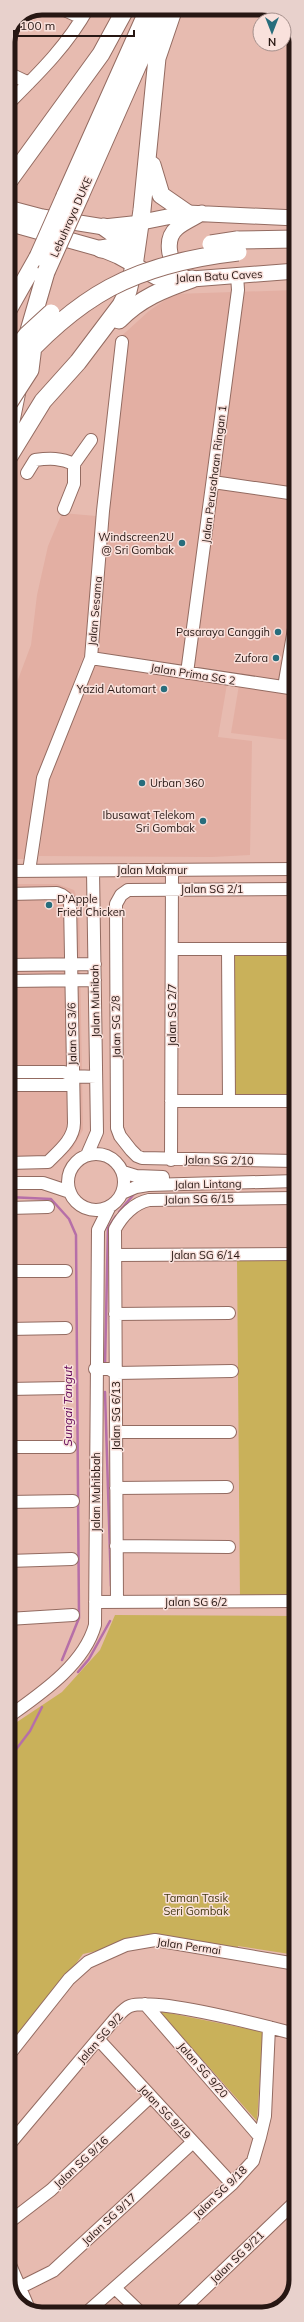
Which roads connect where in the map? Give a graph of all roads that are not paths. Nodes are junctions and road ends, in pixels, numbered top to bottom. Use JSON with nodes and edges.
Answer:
{"nodes":[{"id":1,"x":84,"y":15,"type":"edge"},
{"id":2,"x":122,"y":15,"type":"edge"},
{"id":3,"x":146,"y":15,"type":"edge"},
{"id":4,"x":160,"y":15,"type":"edge"},
{"id":5,"x":172,"y":15,"type":"edge"},
{"id":6,"x":15,"y":76,"type":"edge"},
{"id":7,"x":29,"y":83,"type":"junction"},
{"id":8,"x":15,"y":97,"type":"edge"},
{"id":9,"x":149,"y":151,"type":"junction"},
{"id":10,"x":15,"y":169,"type":"edge"},
{"id":11,"x":73,"y":196,"type":"junction"},
{"id":12,"x":289,"y":209,"type":"edge"},
{"id":13,"x":15,"y":210,"type":"edge"},
{"id":14,"x":194,"y":213,"type":"junction"},
{"id":15,"x":243,"y":216,"type":"junction"},
{"id":16,"x":289,"y":218,"type":"edge"},
{"id":17,"x":141,"y":222,"type":"junction"},
{"id":18,"x":15,"y":225,"type":"edge"},
{"id":19,"x":104,"y":227,"type":"junction"},
{"id":20,"x":289,"y":240,"type":"edge"},
{"id":21,"x":127,"y":242,"type":"junction"},
{"id":22,"x":238,"y":246,"type":"junction"},
{"id":23,"x":101,"y":250,"type":"junction"},
{"id":24,"x":289,"y":250,"type":"edge"},
{"id":25,"x":134,"y":266,"type":"junction"},
{"id":26,"x":289,"y":271,"type":"edge"},
{"id":27,"x":237,"y":275,"type":"junction"},
{"id":28,"x":192,"y":279,"type":"junction"},
{"id":29,"x":15,"y":299,"type":"edge"},
{"id":30,"x":122,"y":342,"type":"dead end"},
{"id":31,"x":34,"y":346,"type":"junction"},
{"id":32,"x":15,"y":350,"type":"edge"},
{"id":33,"x":78,"y":362,"type":"junction"},
{"id":34,"x":15,"y":367,"type":"edge"},
{"id":35,"x":15,"y":393,"type":"edge"},
{"id":36,"x":15,"y":406,"type":"edge"},
{"id":37,"x":90,"y":440,"type":"dead end"},
{"id":38,"x":15,"y":447,"type":"edge"},
{"id":39,"x":74,"y":464,"type":"junction"},
{"id":40,"x":27,"y":473,"type":"dead end"},
{"id":41,"x":214,"y":482,"type":"junction"},
{"id":42,"x":289,"y":493,"type":"edge"},
{"id":43,"x":64,"y":509,"type":"dead end"},
{"id":44,"x":91,"y":658,"type":"junction"},
{"id":45,"x":289,"y":658,"type":"edge"},
{"id":46,"x":187,"y":673,"type":"junction"},
{"id":47,"x":284,"y":687,"type":"junction"},
{"id":48,"x":289,"y":688,"type":"edge"},
{"id":49,"x":289,"y":869,"type":"edge"},
{"id":50,"x":172,"y":870,"type":"junction"},
{"id":51,"x":15,"y":871,"type":"edge"},
{"id":52,"x":29,"y":871,"type":"junction"},
{"id":53,"x":93,"y":871,"type":"junction"},
{"id":54,"x":172,"y":889,"type":"junction"},
{"id":55,"x":128,"y":890,"type":"joint"},
{"id":56,"x":289,"y":890,"type":"edge"},
{"id":57,"x":15,"y":894,"type":"edge"},
{"id":58,"x":172,"y":948,"type":"junction"},
{"id":59,"x":228,"y":949,"type":"junction"},
{"id":60,"x":289,"y":949,"type":"edge"},
{"id":61,"x":94,"y":964,"type":"junction"},
{"id":62,"x":15,"y":965,"type":"edge"},
{"id":63,"x":71,"y":965,"type":"junction"},
{"id":64,"x":71,"y":980,"type":"junction"},
{"id":65,"x":95,"y":980,"type":"junction"},
{"id":66,"x":15,"y":981,"type":"edge"},
{"id":67,"x":15,"y":1072,"type":"edge"},
{"id":68,"x":73,"y":1076,"type":"junction"},
{"id":69,"x":96,"y":1077,"type":"junction"},
{"id":70,"x":15,"y":1085,"type":"edge"},
{"id":71,"x":172,"y":1101,"type":"junction"},
{"id":72,"x":229,"y":1101,"type":"junction"},
{"id":73,"x":289,"y":1101,"type":"edge"},
{"id":74,"x":96,"y":1132,"type":"junction"},
{"id":75,"x":87,"y":1155,"type":"junction"},
{"id":76,"x":108,"y":1156,"type":"junction"},
{"id":77,"x":142,"y":1158,"type":"joint"},
{"id":78,"x":172,"y":1160,"type":"junction"},
{"id":79,"x":289,"y":1161,"type":"edge"},
{"id":80,"x":15,"y":1163,"type":"edge"},
{"id":81,"x":123,"y":1172,"type":"junction"},
{"id":82,"x":69,"y":1173,"type":"junction"},
{"id":83,"x":289,"y":1173,"type":"edge"},
{"id":84,"x":289,"y":1181,"type":"edge"},
{"id":85,"x":15,"y":1183,"type":"edge"},
{"id":86,"x":43,"y":1183,"type":"junction"},
{"id":87,"x":70,"y":1192,"type":"junction"},
{"id":88,"x":122,"y":1193,"type":"junction"},
{"id":89,"x":289,"y":1198,"type":"edge"},
{"id":90,"x":110,"y":1206,"type":"junction"},
{"id":91,"x":85,"y":1207,"type":"junction"},
{"id":92,"x":15,"y":1208,"type":"edge"},
{"id":93,"x":48,"y":1208,"type":"dead end"},
{"id":94,"x":115,"y":1229,"type":"joint"},
{"id":95,"x":98,"y":1230,"type":"junction"},
{"id":96,"x":289,"y":1254,"type":"edge"},
{"id":97,"x":115,"y":1255,"type":"junction"},
{"id":98,"x":15,"y":1271,"type":"edge"},
{"id":99,"x":66,"y":1271,"type":"dead end"},
{"id":100,"x":115,"y":1314,"type":"junction"},
{"id":101,"x":229,"y":1314,"type":"dead end"},
{"id":102,"x":66,"y":1328,"type":"dead end"},
{"id":103,"x":15,"y":1329,"type":"edge"},
{"id":104,"x":232,"y":1371,"type":"dead end"},
{"id":105,"x":116,"y":1373,"type":"junction"},
{"id":106,"x":96,"y":1374,"type":"junction"},
{"id":107,"x":15,"y":1388,"type":"edge"},
{"id":108,"x":66,"y":1388,"type":"dead end"},
{"id":109,"x":116,"y":1432,"type":"junction"},
{"id":110,"x":230,"y":1432,"type":"dead end"},
{"id":111,"x":15,"y":1446,"type":"edge"},
{"id":112,"x":70,"y":1447,"type":"dead end"},
{"id":113,"x":227,"y":1487,"type":"dead end"},
{"id":114,"x":116,"y":1488,"type":"junction"},
{"id":115,"x":73,"y":1501,"type":"dead end"},
{"id":116,"x":15,"y":1502,"type":"edge"},
{"id":117,"x":116,"y":1546,"type":"junction"},
{"id":118,"x":229,"y":1547,"type":"dead end"},
{"id":119,"x":72,"y":1559,"type":"dead end"},
{"id":120,"x":15,"y":1561,"type":"edge"},
{"id":121,"x":289,"y":1601,"type":"edge"},
{"id":122,"x":107,"y":1602,"type":"junction"},
{"id":123,"x":73,"y":1615,"type":"dead end"},
{"id":124,"x":15,"y":1619,"type":"edge"},
{"id":125,"x":15,"y":1712,"type":"edge"},
{"id":126,"x":289,"y":1963,"type":"edge"},
{"id":127,"x":145,"y":2004,"type":"junction"},
{"id":128,"x":269,"y":2027,"type":"junction"},
{"id":129,"x":289,"y":2032,"type":"edge"},
{"id":130,"x":98,"y":2039,"type":"junction"},
{"id":131,"x":15,"y":2047,"type":"edge"},
{"id":132,"x":150,"y":2097,"type":"junction"},
{"id":133,"x":260,"y":2137,"type":"junction"},
{"id":134,"x":15,"y":2138,"type":"edge"},
{"id":135,"x":193,"y":2142,"type":"junction"},
{"id":136,"x":232,"y":2184,"type":"junction"},
{"id":137,"x":289,"y":2208,"type":"edge"},
{"id":138,"x":15,"y":2217,"type":"edge"},
{"id":139,"x":15,"y":2278,"type":"edge"},
{"id":140,"x":19,"y":2288,"type":"junction"},
{"id":141,"x":115,"y":2288,"type":"junction"},
{"id":142,"x":25,"y":2301,"type":"edge"},
{"id":143,"x":94,"y":2307,"type":"edge"},
{"id":144,"x":135,"y":2307,"type":"edge"},
{"id":145,"x":185,"y":2307,"type":"edge"}],
"edges":[{"from":1,"to":7,"type":"street"},
{"from":2,"to":10,"type":"highway"},
{"from":3,"to":11,"type":"highway","name":"Lebuhraya DUKE"},
{"from":4,"to":11,"type":"highway","name":"Lebuhraya DUKE"},
{"from":5,"to":9,"type":"highway"},
{"from":6,"to":7,"type":"street"},
{"from":7,"to":8,"type":"street"},
{"from":9,"to":14,"type":"highway"},
{"from":9,"to":17,"type":"highway"},
{"from":11,"to":29,"type":"highway","name":"Lebuhraya DUKE","bridge":true},
{"from":11,"to":36,"type":"highway","name":"Lebuhraya DUKE","bridge":true},
{"from":12,"to":15,"type":"main road"},
{"from":13,"to":19,"type":"main road"},
{"from":14,"to":15,"type":"main road"},
{"from":14,"to":17,"type":"main road"},
{"from":14,"to":28,"type":"main road"},
{"from":15,"to":16,"type":"main road"},
{"from":17,"to":19,"type":"main road"},
{"from":17,"to":21,"type":"highway"},
{"from":17,"to":25,"type":"highway"},
{"from":18,"to":23,"type":"main road","name":"Jalan Batu Caves"},
{"from":19,"to":21,"type":"highway"},
{"from":20,"to":22,"type":"highway"},
{"from":21,"to":23,"type":"highway"},
{"from":21,"to":25,"type":"highway"},
{"from":22,"to":24,"type":"highway"},
{"from":22,"to":31,"type":"highway","bridge":true},
{"from":22,"to":32,"type":"highway","bridge":true},
{"from":23,"to":25,"type":"main road","name":"Jalan Batu Caves"},
{"from":25,"to":28,"type":"main road","name":"Jalan Batu Caves"},
{"from":25,"to":33,"type":"highway"},
{"from":26,"to":27,"type":"main road","name":"Jalan Batu Caves"},
{"from":27,"to":28,"type":"main road","name":"Jalan Batu Caves"},
{"from":27,"to":41,"type":"street","name":"Jalan Perusahaan Ringan 1"},
{"from":28,"to":33,"type":"highway"},
{"from":30,"to":44,"type":"street","name":"Jalan Sesama"},
{"from":31,"to":34,"type":"highway","bridge":true},
{"from":31,"to":35,"type":"highway","bridge":true},
{"from":33,"to":38,"type":"highway"},
{"from":37,"to":39,"type":"street"},
{"from":39,"to":40,"type":"street"},
{"from":39,"to":43,"type":"street"},
{"from":41,"to":42,"type":"street"},
{"from":41,"to":46,"type":"street","name":"Jalan Perusahaan Ringan 1"},
{"from":44,"to":46,"type":"street","name":"Jalan Prima SG 2"},
{"from":44,"to":52,"type":"street","name":"Jalan Sesama"},
{"from":45,"to":47,"type":"street"},
{"from":46,"to":47,"type":"street","name":"Jalan Prima SG 2"},
{"from":47,"to":48,"type":"street","name":"Jalan Prima SG 2"},
{"from":49,"to":50,"type":"street","name":"Jalan Makmur"},
{"from":50,"to":53,"type":"street","name":"Jalan Makmur"},
{"from":50,"to":54,"type":"street","name":"Jalan SG 2/7"},
{"from":51,"to":52,"type":"street","name":"Jalan Makmur"},
{"from":52,"to":53,"type":"street","name":"Jalan Makmur"},
{"from":53,"to":61,"type":"street","name":"Jalan Muhibah"},
{"from":54,"to":55,"type":"street","name":"Jalan SG 2/1"},
{"from":54,"to":56,"type":"street","name":"Jalan SG 2/1"},
{"from":54,"to":58,"type":"street","name":"Jalan SG 2/7"},
{"from":55,"to":77,"type":"street","name":"Jalan SG 2/8"},
{"from":57,"to":63,"type":"street","name":"Jalan SG 3/6"},
{"from":58,"to":59,"type":"street"},
{"from":58,"to":71,"type":"street","name":"Jalan SG 2/7"},
{"from":59,"to":60,"type":"street"},
{"from":59,"to":72,"type":"street"},
{"from":61,"to":63,"type":"street"},
{"from":61,"to":65,"type":"street","name":"Jalan Muhibah"},
{"from":62,"to":63,"type":"street"},
{"from":63,"to":64,"type":"street","name":"Jalan SG 3/6"},
{"from":64,"to":65,"type":"street"},
{"from":64,"to":66,"type":"street"},
{"from":64,"to":68,"type":"street","name":"Jalan SG 3/6"},
{"from":65,"to":69,"type":"street","name":"Jalan Muhibah"},
{"from":67,"to":68,"type":"street"},
{"from":68,"to":69,"type":"street"},
{"from":68,"to":70,"type":"street"},
{"from":68,"to":80,"type":"street","name":"Jalan SG 3/6"},
{"from":69,"to":74,"type":"street","name":"Jalan Muhibah"},
{"from":71,"to":72,"type":"street"},
{"from":71,"to":78,"type":"street","name":"Jalan SG 2/7"},
{"from":72,"to":73,"type":"street"},
{"from":74,"to":75,"type":"street","name":"Jalan Muhibah"},
{"from":74,"to":76,"type":"street","name":"Jalan Muhibah"},
{"from":75,"to":76,"type":"street"},
{"from":75,"to":82,"type":"street"},
{"from":76,"to":81,"type":"street"},
{"from":77,"to":78,"type":"street","name":"Jalan SG 2/10"},
{"from":78,"to":79,"type":"street","name":"Jalan SG 2/10"},
{"from":81,"to":83,"type":"street","name":"Jalan Lintang"},
{"from":81,"to":88,"type":"street"},
{"from":82,"to":86,"type":"street"},
{"from":82,"to":87,"type":"street"},
{"from":84,"to":88,"type":"street","name":"Jalan Lintang"},
{"from":85,"to":86,"type":"street"},
{"from":86,"to":87,"type":"street"},
{"from":87,"to":91,"type":"street"},
{"from":88,"to":90,"type":"street"},
{"from":89,"to":94,"type":"street","name":"Jalan SG 6/15"},
{"from":90,"to":91,"type":"street"},
{"from":90,"to":95,"type":"street","name":"Jalan Muhibbah"},
{"from":91,"to":95,"type":"street"},
{"from":92,"to":93,"type":"street"},
{"from":94,"to":97,"type":"street","name":"Jalan SG 6/13"},
{"from":95,"to":106,"type":"street","name":"Jalan Muhibbah"},
{"from":96,"to":97,"type":"street","name":"Jalan SG 6/14"},
{"from":97,"to":100,"type":"street","name":"Jalan SG 6/13"},
{"from":98,"to":99,"type":"street"},
{"from":100,"to":101,"type":"street"},
{"from":100,"to":105,"type":"street","name":"Jalan SG 6/13"},
{"from":102,"to":103,"type":"street"},
{"from":104,"to":105,"type":"street"},
{"from":105,"to":106,"type":"street"},
{"from":105,"to":109,"type":"street","name":"Jalan SG 6/13"},
{"from":106,"to":122,"type":"street","name":"Jalan Muhibbah"},
{"from":107,"to":108,"type":"street"},
{"from":109,"to":110,"type":"street"},
{"from":109,"to":114,"type":"street","name":"Jalan SG 6/13"},
{"from":111,"to":112,"type":"street"},
{"from":113,"to":114,"type":"street"},
{"from":114,"to":117,"type":"street","name":"Jalan SG 6/13"},
{"from":115,"to":116,"type":"street"},
{"from":117,"to":118,"type":"street"},
{"from":117,"to":122,"type":"street","name":"Jalan SG 6/13"},
{"from":119,"to":120,"type":"street"},
{"from":121,"to":122,"type":"street","name":"Jalan SG 6/2"},
{"from":122,"to":125,"type":"street","name":"Jalan Muhibbah"},
{"from":123,"to":124,"type":"street"},
{"from":126,"to":131,"type":"street","name":"Jalan Permai"},
{"from":127,"to":128,"type":"street","name":"Jalan SG 9/2"},
{"from":127,"to":130,"type":"street","name":"Jalan SG 9/2"},
{"from":127,"to":133,"type":"street","name":"Jalan SG 9/20"},
{"from":128,"to":129,"type":"street","name":"Jalan SG 9/2"},
{"from":128,"to":133,"type":"street","name":"Jalan SG 9/18"},
{"from":130,"to":132,"type":"street","name":"Jalan SG 9/19"},
{"from":130,"to":134,"type":"street","name":"Jalan SG 9/2"},
{"from":132,"to":135,"type":"street","name":"Jalan SG 9/19"},
{"from":132,"to":138,"type":"street","name":"Jalan SG 9/16"},
{"from":133,"to":136,"type":"street","name":"Jalan SG 9/18"},
{"from":135,"to":136,"type":"street","name":"Jalan SG 9/19"},
{"from":135,"to":140,"type":"street","name":"Jalan SG 9/17"},
{"from":136,"to":141,"type":"street","name":"Jalan SG 9/18"},
{"from":137,"to":145,"type":"street","name":"Jalan SG 9/21"},
{"from":139,"to":140,"type":"street"},
{"from":140,"to":142,"type":"street"},
{"from":141,"to":143,"type":"street","name":"Jalan SG 9/18"},
{"from":141,"to":144,"type":"street"}]}
